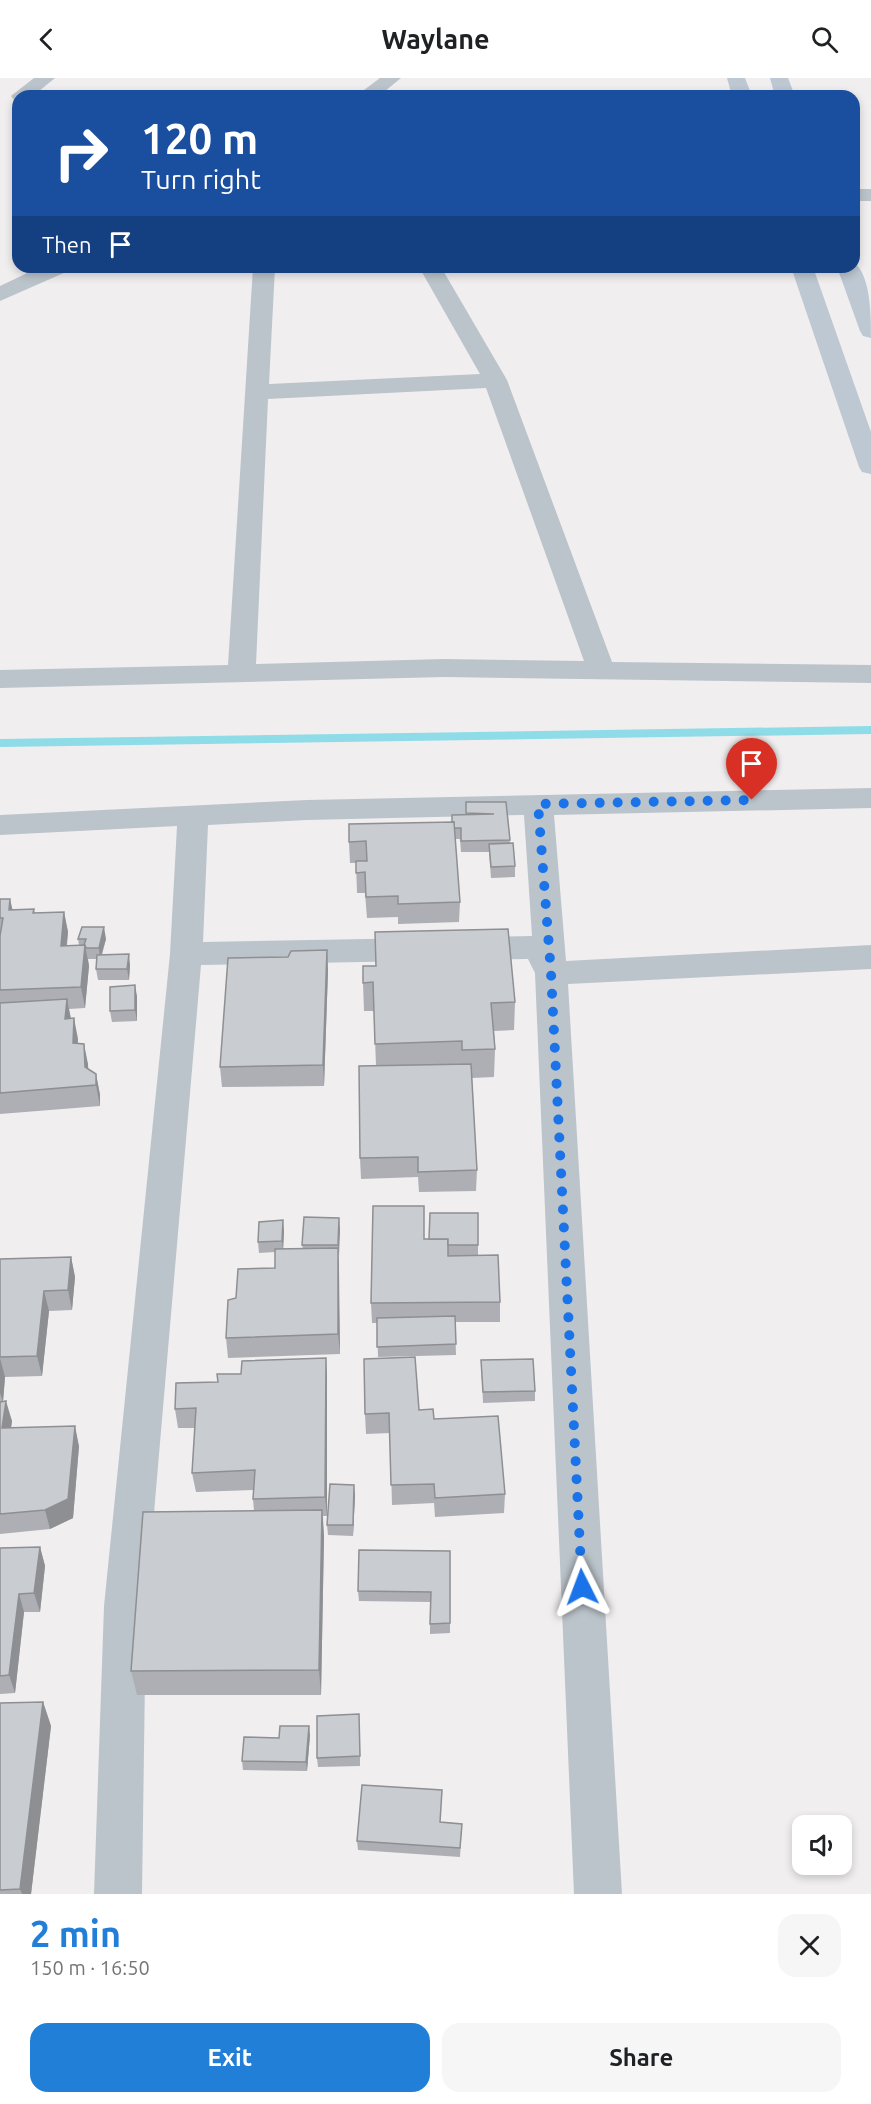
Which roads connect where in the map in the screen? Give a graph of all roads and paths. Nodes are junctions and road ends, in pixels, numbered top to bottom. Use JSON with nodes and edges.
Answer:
{"nodes":[{"id":1,"x":46,"y":78,"type":"edge"},
{"id":2,"x":392,"y":78,"type":"edge"},
{"id":3,"x":30,"y":90,"type":"edge"},
{"id":4,"x":375,"y":90,"type":"edge"},
{"id":5,"x":46,"y":273,"type":"edge"},
{"id":6,"x":264,"y":273,"type":"edge"},
{"id":7,"x":433,"y":273,"type":"edge"},
{"id":8,"x":804,"y":273,"type":"edge"},
{"id":9,"x":850,"y":273,"type":"edge"},
{"id":10,"x":0,"y":296,"type":"edge"},
{"id":11,"x":871,"y":331,"type":"edge"},
{"id":12,"x":495,"y":380,"type":"junction"},
{"id":13,"x":257,"y":392,"type":"junction"},
{"id":14,"x":871,"y":468,"type":"edge"},
{"id":15,"x":602,"y":670,"type":"junction"},
{"id":16,"x":241,"y":674,"type":"junction"},
{"id":17,"x":871,"y":674,"type":"edge"},
{"id":18,"x":0,"y":679,"type":"edge"},
{"id":19,"x":871,"y":798,"type":"edge"},
{"id":20,"x":538,"y":804,"type":"junction"},
{"id":21,"x":193,"y":818,"type":"junction"},
{"id":22,"x":0,"y":825,"type":"edge"},
{"id":23,"x":186,"y":954,"type":"junction"},
{"id":24,"x":871,"y":957,"type":"edge"},
{"id":25,"x":551,"y":973,"type":"junction"},
{"id":26,"x":118,"y":1894,"type":"edge"},
{"id":27,"x":598,"y":1894,"type":"edge"}],
"edges":[{"from":1,"to":3,"type":"street"},
{"from":2,"to":4,"type":"street"},
{"from":5,"to":10,"type":"street"},
{"from":6,"to":13,"type":"street"},
{"from":7,"to":12,"type":"street"},
{"from":8,"to":14,"type":"street"},
{"from":9,"to":11,"type":"street"},
{"from":12,"to":13,"type":"street"},
{"from":12,"to":15,"type":"street"},
{"from":13,"to":16,"type":"street"},
{"from":15,"to":16,"type":"street"},
{"from":15,"to":17,"type":"street"},
{"from":16,"to":18,"type":"street"},
{"from":19,"to":20,"type":"street"},
{"from":20,"to":21,"type":"street"},
{"from":20,"to":25,"type":"street"},
{"from":21,"to":22,"type":"street"},
{"from":21,"to":23,"type":"street"},
{"from":23,"to":25,"type":"street"},
{"from":23,"to":26,"type":"street"},
{"from":24,"to":25,"type":"street"},
{"from":25,"to":27,"type":"street"}]}
